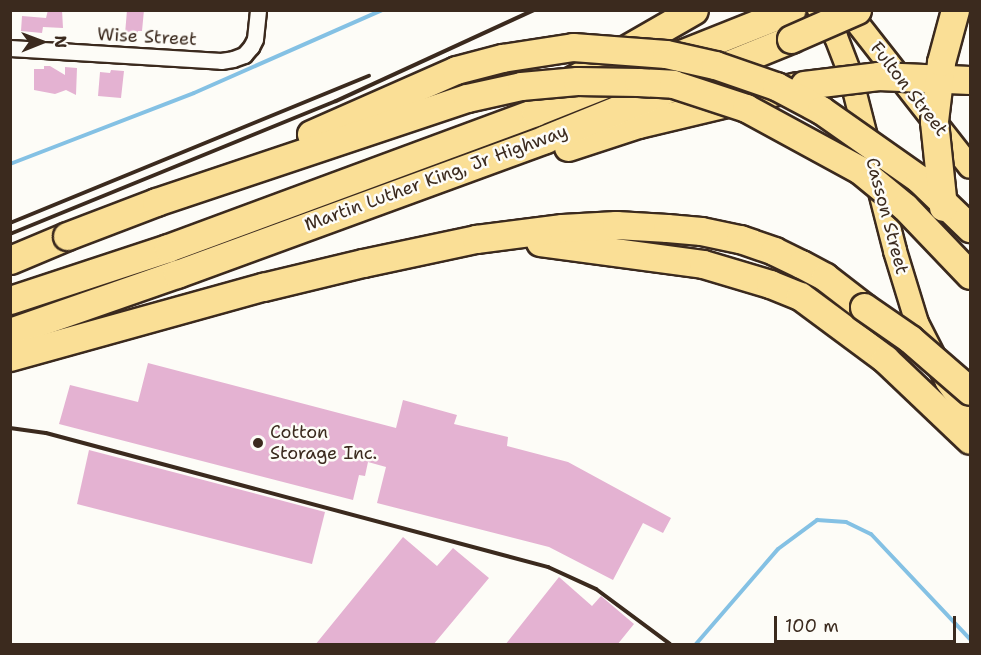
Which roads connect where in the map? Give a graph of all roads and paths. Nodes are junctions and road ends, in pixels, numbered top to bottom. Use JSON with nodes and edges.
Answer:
{"nodes":[{"id":1,"x":258,"y":10,"type":"edge"},
{"id":2,"x":694,"y":10,"type":"edge"},
{"id":3,"x":819,"y":10,"type":"edge"},
{"id":4,"x":847,"y":10,"type":"edge"},
{"id":5,"x":857,"y":10,"type":"edge"},
{"id":6,"x":955,"y":10,"type":"edge"},
{"id":7,"x":787,"y":22,"type":"edge"},
{"id":8,"x":10,"y":48,"type":"edge"},
{"id":9,"x":970,"y":80,"type":"edge"},
{"id":10,"x":428,"y":151,"type":"junction"},
{"id":11,"x":470,"y":165,"type":"junction"},
{"id":12,"x":970,"y":167,"type":"edge"},
{"id":13,"x":156,"y":202,"type":"junction"},
{"id":14,"x":970,"y":228,"type":"edge"},
{"id":15,"x":476,"y":239,"type":"junction"},
{"id":16,"x":10,"y":260,"type":"edge"},
{"id":17,"x":970,"y":275,"type":"edge"},
{"id":18,"x":970,"y":295,"type":"edge"},
{"id":19,"x":10,"y":300,"type":"edge"},
{"id":20,"x":10,"y":332,"type":"edge"},
{"id":21,"x":10,"y":357,"type":"edge"},
{"id":22,"x":970,"y":391,"type":"edge"},
{"id":23,"x":970,"y":414,"type":"edge"},
{"id":24,"x":970,"y":440,"type":"edge"}],
"edges":[{"from":1,"to":8,"type":"street","name":"Wise Street"},
{"from":2,"to":10,"type":"highway"},
{"from":3,"to":23,"type":"main road","name":"Casson Street"},
{"from":4,"to":12,"type":"main road","name":"Fulton Street"},
{"from":5,"to":7,"type":"highway","name":"Martin Luther King, Jr Highway","bridge":true},
{"from":6,"to":18,"type":"highway","bridge":true},
{"from":7,"to":10,"type":"highway","name":"Martin Luther King, Jr Highway"},
{"from":7,"to":11,"type":"highway","name":"Martin Luther King, Jr Highway"},
{"from":9,"to":11,"type":"highway","bridge":true},
{"from":10,"to":19,"type":"highway","name":"Martin Luther King, Jr Highway"},
{"from":11,"to":20,"type":"highway","name":"Martin Luther King, Jr Highway"},
{"from":13,"to":14,"type":"highway","bridge":true},
{"from":13,"to":16,"type":"highway","bridge":true},
{"from":13,"to":17,"type":"highway","bridge":true},
{"from":15,"to":21,"type":"highway"},
{"from":15,"to":22,"type":"highway","bridge":true},
{"from":15,"to":24,"type":"highway"}]}
